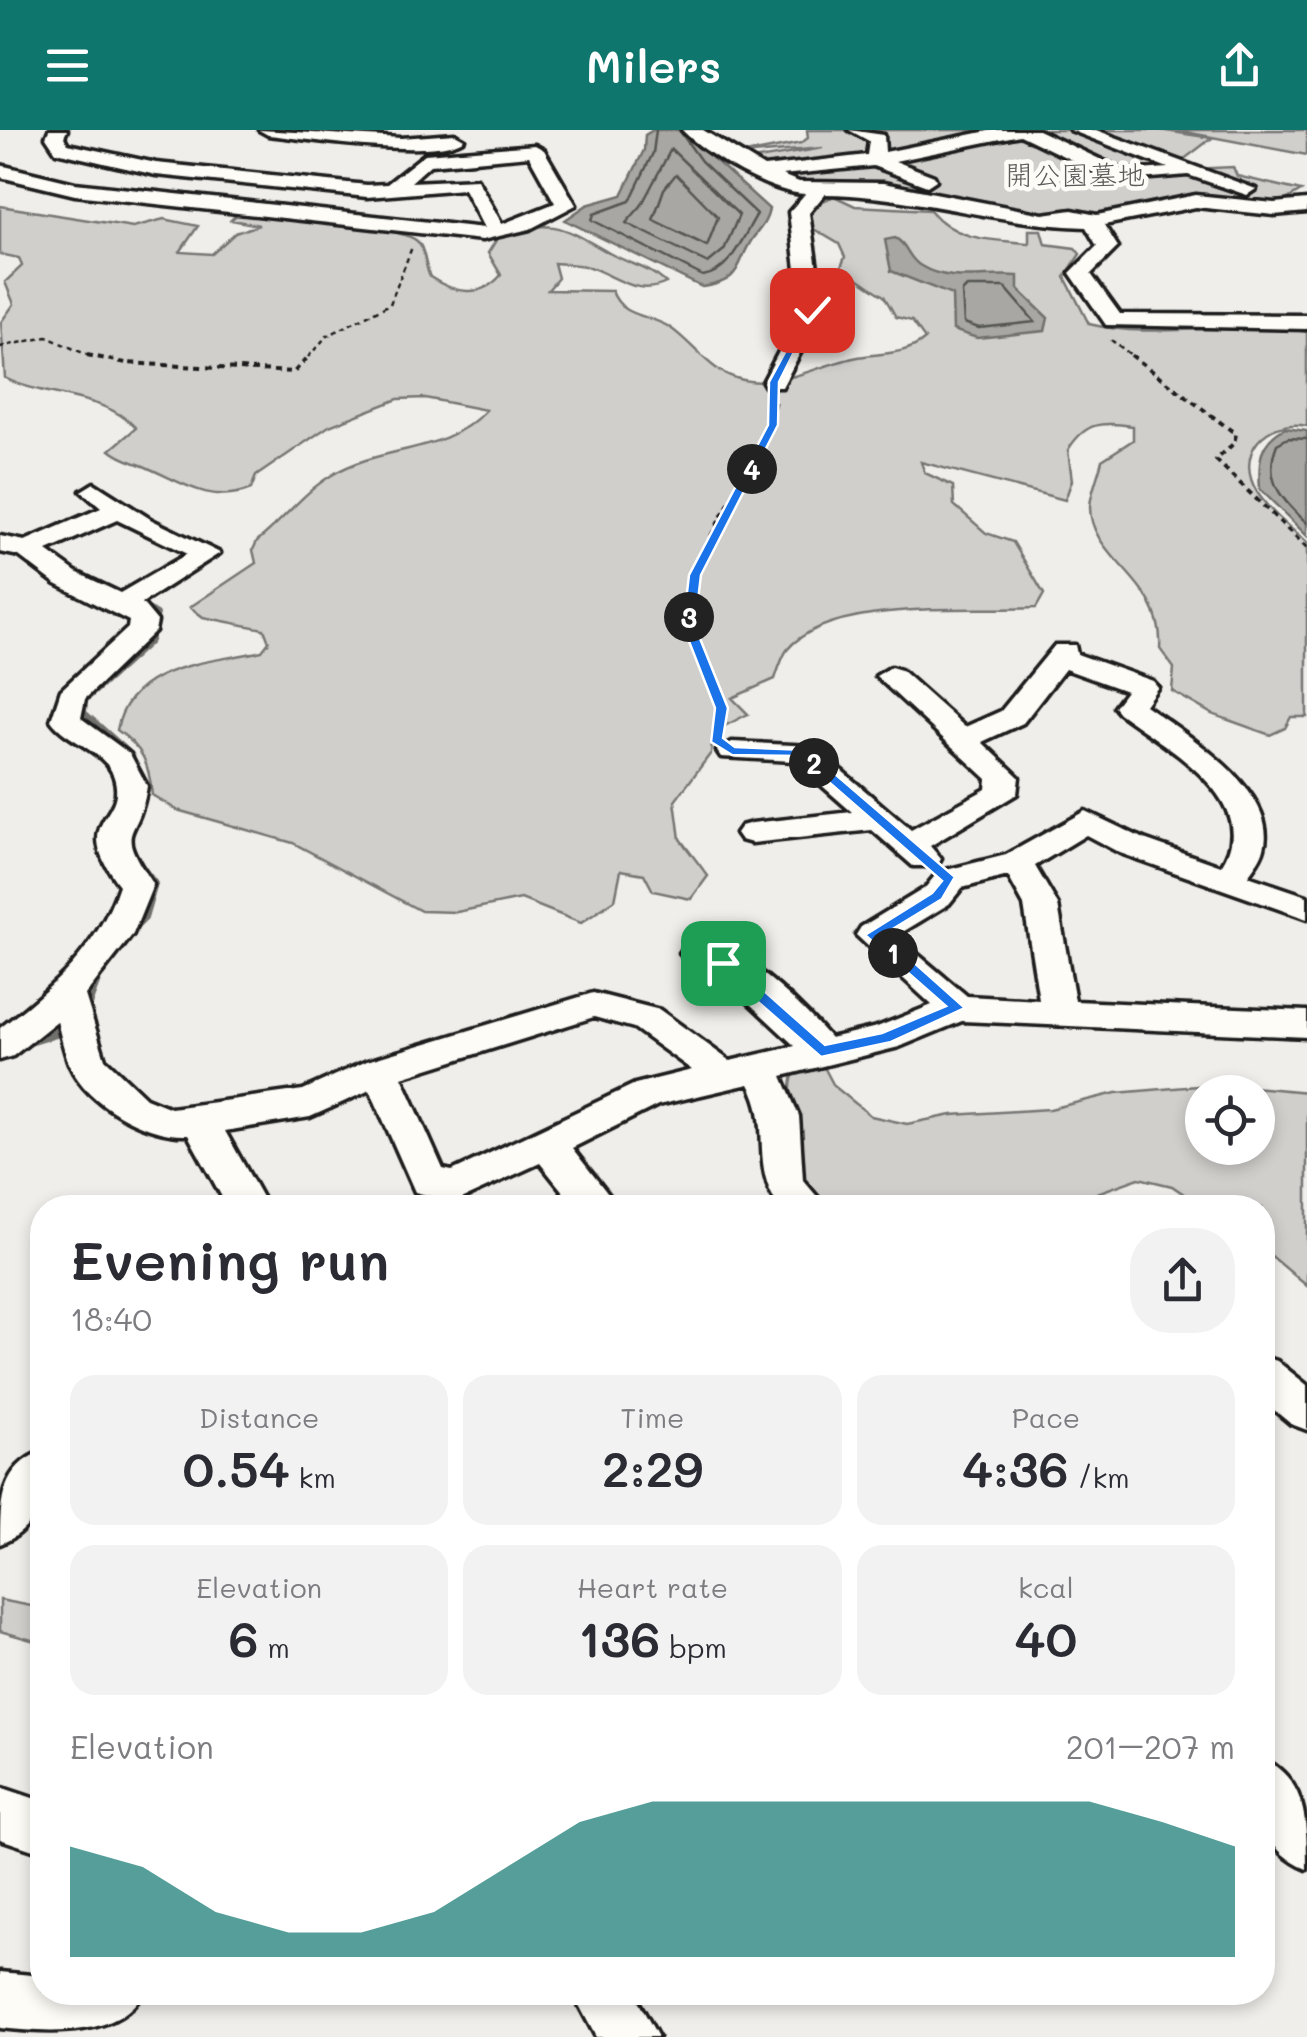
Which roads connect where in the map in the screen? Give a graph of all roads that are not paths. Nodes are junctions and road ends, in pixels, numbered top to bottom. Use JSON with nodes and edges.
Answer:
{"nodes":[{"id":1,"x":58,"y":130,"type":"edge"},
{"id":2,"x":268,"y":130,"type":"edge"},
{"id":3,"x":547,"y":130,"type":"edge"},
{"id":4,"x":691,"y":130,"type":"edge"},
{"id":5,"x":858,"y":130,"type":"edge"},
{"id":6,"x":1022,"y":130,"type":"edge"},
{"id":7,"x":1079,"y":130,"type":"edge"},
{"id":8,"x":366,"y":134,"type":"edge"},
{"id":9,"x":1122,"y":146,"type":"junction"},
{"id":10,"x":79,"y":154,"type":"junction"},
{"id":11,"x":1074,"y":156,"type":"junction"},
{"id":12,"x":875,"y":160,"type":"junction"},
{"id":13,"x":1040,"y":162,"type":"dead end"},
{"id":14,"x":0,"y":171,"type":"edge"},
{"id":15,"x":1190,"y":172,"type":"junction"},
{"id":16,"x":762,"y":173,"type":"junction"},
{"id":17,"x":26,"y":177,"type":"junction"},
{"id":18,"x":310,"y":185,"type":"junction"},
{"id":19,"x":393,"y":188,"type":"junction"},
{"id":20,"x":818,"y":191,"type":"junction"},
{"id":21,"x":38,"y":203,"type":"dead end"},
{"id":22,"x":1307,"y":206,"type":"edge"},
{"id":23,"x":231,"y":207,"type":"junction"},
{"id":24,"x":278,"y":212,"type":"junction"},
{"id":25,"x":1094,"y":222,"type":"junction"},
{"id":26,"x":496,"y":231,"type":"junction"},
{"id":27,"x":1307,"y":322,"type":"edge"},
{"id":28,"x":774,"y":382,"type":"road end"},
{"id":29,"x":94,"y":491,"type":"dead end"},
{"id":30,"x":120,"y":509,"type":"junction"},
{"id":31,"x":14,"y":547,"type":"edge"},
{"id":32,"x":122,"y":604,"type":"junction"},
{"id":33,"x":891,"y":676,"type":"dead end"},
{"id":34,"x":962,"y":739,"type":"junction"},
{"id":35,"x":732,"y":751,"type":"road end"},
{"id":36,"x":880,"y":818,"type":"junction"},
{"id":37,"x":752,"y":832,"type":"dead end"},
{"id":38,"x":909,"y":844,"type":"junction"},
{"id":39,"x":1017,"y":864,"type":"junction"},
{"id":40,"x":950,"y":880,"type":"junction"},
{"id":41,"x":1228,"y":882,"type":"junction"},
{"id":42,"x":1307,"y":908,"type":"edge"},
{"id":43,"x":697,"y":953,"type":"dead end"},
{"id":44,"x":67,"y":994,"type":"junction"},
{"id":45,"x":958,"y":1008,"type":"junction"},
{"id":46,"x":1058,"y":1013,"type":"junction"},
{"id":47,"x":1307,"y":1024,"type":"edge"},
{"id":48,"x":0,"y":1047,"type":"edge"},
{"id":49,"x":821,"y":1052,"type":"junction"},
{"id":50,"x":380,"y":1070,"type":"junction"},
{"id":51,"x":739,"y":1070,"type":"junction"},
{"id":52,"x":199,"y":1120,"type":"junction"},
{"id":53,"x":548,"y":1146,"type":"junction"},
{"id":54,"x":241,"y":1195,"type":"edge"},
{"id":55,"x":588,"y":1195,"type":"edge"},
{"id":56,"x":790,"y":1195,"type":"edge"},
{"id":57,"x":1275,"y":1385,"type":"edge"},
{"id":58,"x":1307,"y":1412,"type":"edge"},
{"id":59,"x":30,"y":1486,"type":"edge"},
{"id":60,"x":0,"y":1523,"type":"edge"},
{"id":61,"x":1275,"y":1801,"type":"edge"},
{"id":62,"x":0,"y":1813,"type":"edge"},
{"id":63,"x":30,"y":1823,"type":"edge"},
{"id":64,"x":1307,"y":1842,"type":"edge"},
{"id":65,"x":0,"y":2000,"type":"edge"},
{"id":66,"x":30,"y":2003,"type":"edge"},
{"id":67,"x":48,"y":2005,"type":"edge"},
{"id":68,"x":102,"y":2005,"type":"edge"},
{"id":69,"x":608,"y":2005,"type":"edge"},
{"id":70,"x":628,"y":2037,"type":"edge"}],
"edges":[{"from":1,"to":10,"type":"street"},
{"from":2,"to":8,"type":"street"},
{"from":3,"to":8,"type":"street"},
{"from":4,"to":16,"type":"street"},
{"from":5,"to":12,"type":"street"},
{"from":6,"to":11,"type":"street"},
{"from":6,"to":12,"type":"street"},
{"from":7,"to":9,"type":"street"},
{"from":8,"to":18,"type":"street"},
{"from":9,"to":11,"type":"street"},
{"from":9,"to":15,"type":"street"},
{"from":10,"to":17,"type":"street"},
{"from":10,"to":18,"type":"street"},
{"from":11,"to":13,"type":"street"},
{"from":11,"to":15,"type":"street"},
{"from":12,"to":16,"type":"street"},
{"from":12,"to":25,"type":"street"},
{"from":14,"to":17,"type":"street"},
{"from":15,"to":22,"type":"street"},
{"from":16,"to":20,"type":"street"},
{"from":17,"to":23,"type":"street"},
{"from":18,"to":19,"type":"street"},
{"from":18,"to":24,"type":"street"},
{"from":19,"to":26,"type":"street"},
{"from":19,"to":26,"type":"street"},
{"from":20,"to":25,"type":"street"},
{"from":20,"to":28,"type":"street"},
{"from":21,"to":23,"type":"street"},
{"from":22,"to":25,"type":"street"},
{"from":23,"to":24,"type":"street"},
{"from":24,"to":26,"type":"street"},
{"from":25,"to":27,"type":"street"},
{"from":29,"to":30,"type":"street"},
{"from":30,"to":31,"type":"street"},
{"from":30,"to":32,"type":"street"},
{"from":31,"to":32,"type":"street"},
{"from":32,"to":44,"type":"street"},
{"from":33,"to":34,"type":"street"},
{"from":34,"to":38,"type":"street"},
{"from":34,"to":41,"type":"street"},
{"from":35,"to":36,"type":"street"},
{"from":36,"to":37,"type":"street"},
{"from":36,"to":38,"type":"street"},
{"from":38,"to":40,"type":"street"},
{"from":39,"to":40,"type":"street"},
{"from":39,"to":41,"type":"street"},
{"from":39,"to":46,"type":"street"},
{"from":40,"to":45,"type":"street"},
{"from":41,"to":42,"type":"street"},
{"from":43,"to":49,"type":"street"},
{"from":44,"to":48,"type":"street"},
{"from":44,"to":52,"type":"street"},
{"from":45,"to":46,"type":"street"},
{"from":45,"to":49,"type":"street"},
{"from":46,"to":47,"type":"street"},
{"from":49,"to":51,"type":"street"},
{"from":50,"to":51,"type":"street"},
{"from":50,"to":52,"type":"street"},
{"from":50,"to":53,"type":"street"},
{"from":51,"to":53,"type":"street"},
{"from":51,"to":56,"type":"street"},
{"from":52,"to":54,"type":"street"},
{"from":53,"to":55,"type":"street"},
{"from":57,"to":58,"type":"street"},
{"from":59,"to":60,"type":"street"},
{"from":61,"to":64,"type":"street"},
{"from":62,"to":63,"type":"street"},
{"from":65,"to":66,"type":"street"},
{"from":67,"to":68,"type":"street"},
{"from":69,"to":70,"type":"street"}]}
